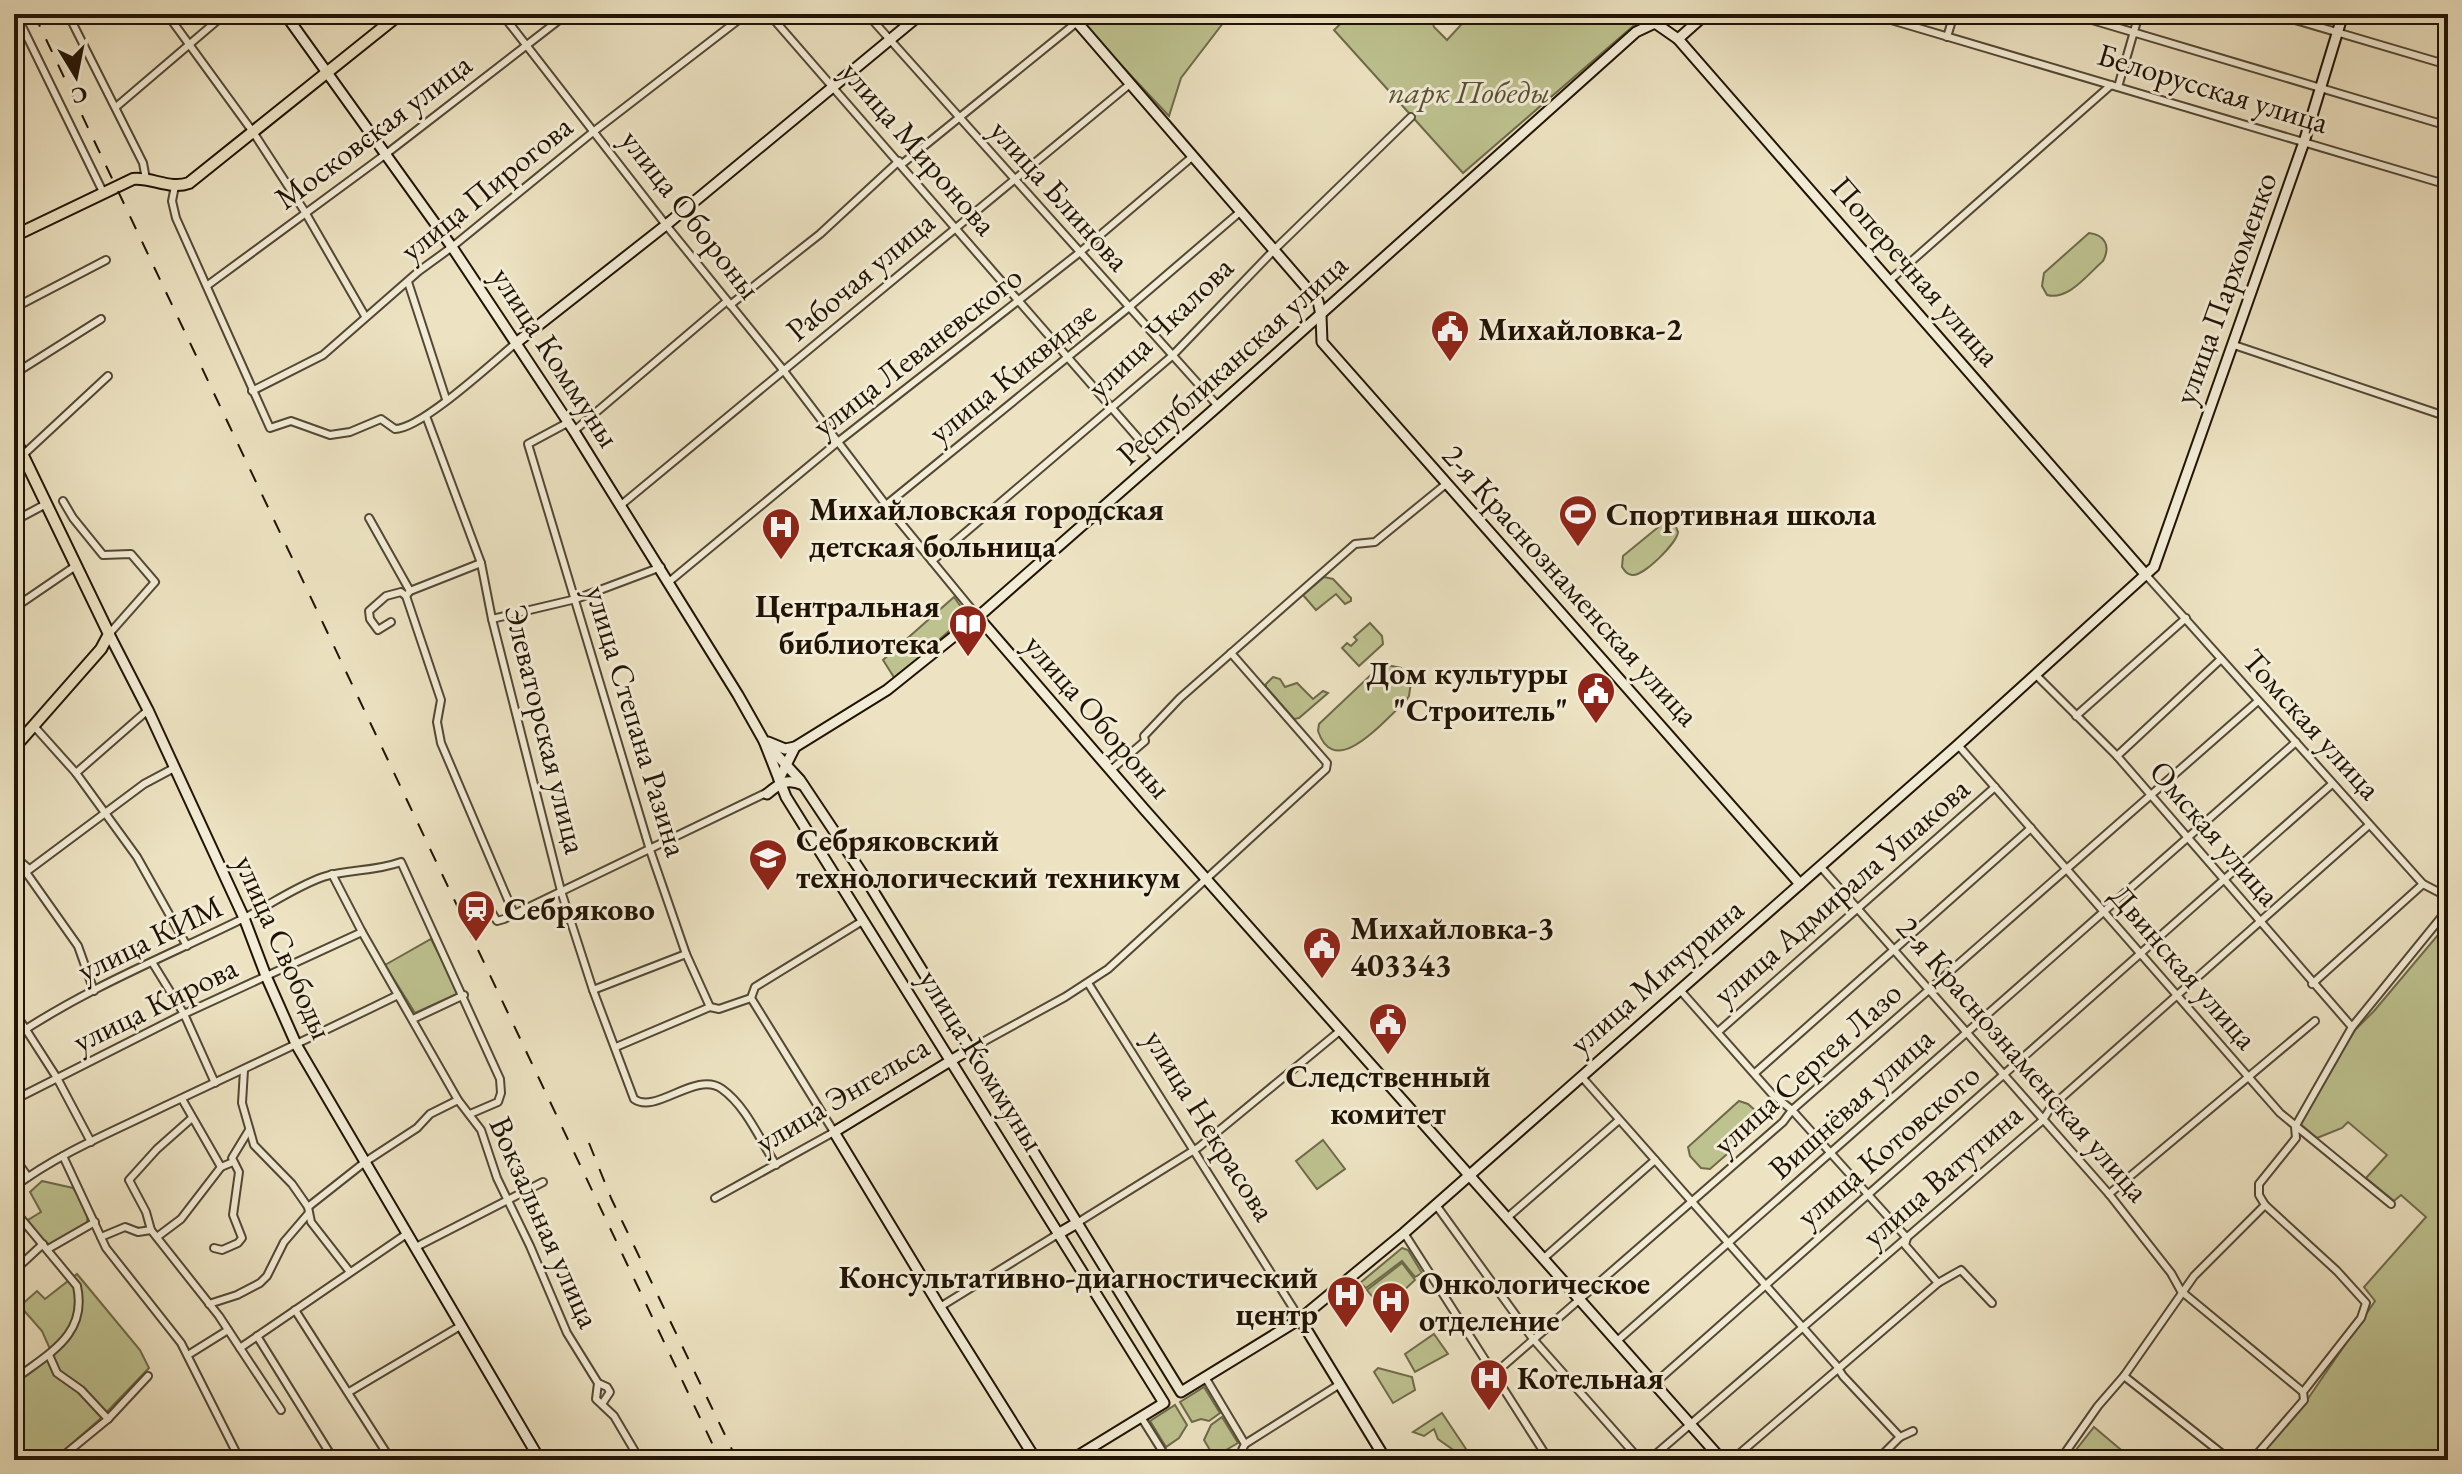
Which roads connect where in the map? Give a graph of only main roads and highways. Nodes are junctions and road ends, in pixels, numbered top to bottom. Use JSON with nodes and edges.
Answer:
{"nodes":[{"id":1,"x":400,"y":14,"type":"edge"},
{"id":2,"x":14,"y":236,"type":"edge"},
{"id":3,"x":17,"y":447,"type":"edge"},
{"id":4,"x":14,"y":748,"type":"edge"}],
"edges":[{"from":1,"to":2,"type":"main road"},
{"from":3,"to":4,"type":"main road","name":"улица Свободы"}]}
